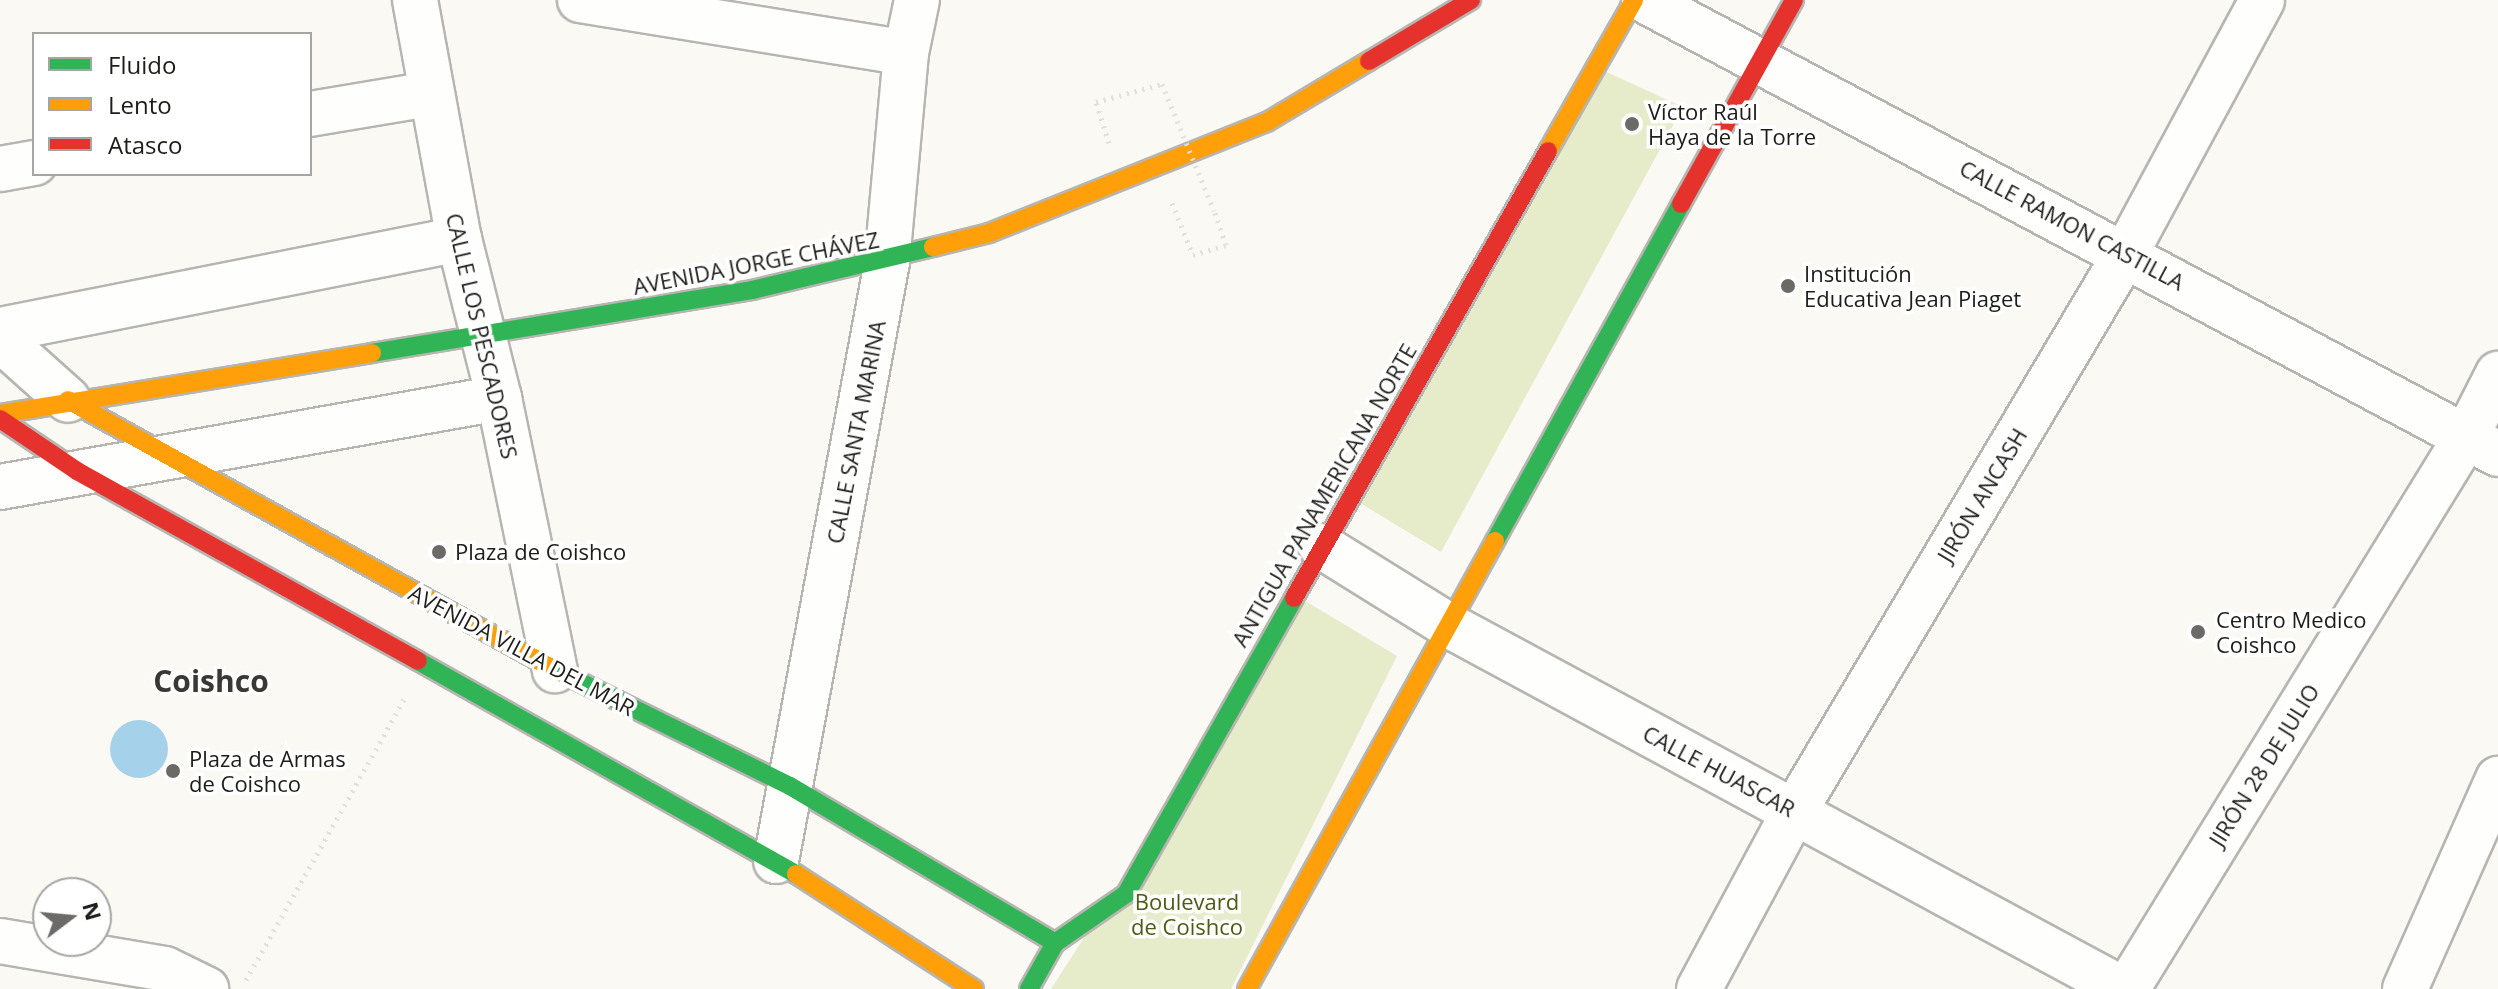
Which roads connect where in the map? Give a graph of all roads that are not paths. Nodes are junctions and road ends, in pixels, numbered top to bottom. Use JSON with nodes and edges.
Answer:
{"nodes":[{"id":1,"x":415,"y":0,"type":"edge"},
{"id":2,"x":580,"y":0,"type":"edge"},
{"id":3,"x":917,"y":0,"type":"edge"},
{"id":4,"x":1471,"y":0,"type":"edge"},
{"id":5,"x":1634,"y":0,"type":"edge"},
{"id":6,"x":1644,"y":0,"type":"edge"},
{"id":7,"x":1794,"y":0,"type":"edge"},
{"id":8,"x":2262,"y":0,"type":"edge"},
{"id":9,"x":906,"y":53,"type":"junction"},
{"id":10,"x":1761,"y":60,"type":"junction"},
{"id":11,"x":429,"y":94,"type":"junction"},
{"id":12,"x":312,"y":114,"type":"edge"},
{"id":13,"x":32,"y":163,"type":"edge"},
{"id":14,"x":0,"y":169,"type":"edge"},
{"id":15,"x":459,"y":239,"type":"junction"},
{"id":16,"x":2126,"y":253,"type":"junction"},
{"id":17,"x":887,"y":262,"type":"junction"},
{"id":18,"x":0,"y":330,"type":"edge"},
{"id":19,"x":484,"y":338,"type":"junction"},
{"id":20,"x":0,"y":339,"type":"edge"},
{"id":21,"x":2498,"y":374,"type":"edge"},
{"id":22,"x":499,"y":398,"type":"junction"},
{"id":23,"x":68,"y":400,"type":"junction"},
{"id":24,"x":0,"y":417,"type":"edge"},
{"id":25,"x":2482,"y":445,"type":"edge"},
{"id":26,"x":170,"y":461,"type":"junction"},
{"id":27,"x":77,"y":471,"type":"junction"},
{"id":28,"x":0,"y":487,"type":"edge"},
{"id":29,"x":1321,"y":546,"type":"junction"},
{"id":30,"x":1448,"y":625,"type":"junction"},
{"id":31,"x":555,"y":670,"type":"junction"},
{"id":32,"x":2498,"y":779,"type":"edge"},
{"id":33,"x":790,"y":786,"type":"junction"},
{"id":34,"x":1794,"y":812,"type":"junction"},
{"id":35,"x":776,"y":861,"type":"junction"},
{"id":36,"x":0,"y":941,"type":"edge"},
{"id":37,"x":1055,"y":943,"type":"junction"},
{"id":38,"x":206,"y":989,"type":"edge"},
{"id":39,"x":974,"y":989,"type":"edge"},
{"id":40,"x":1029,"y":989,"type":"edge"},
{"id":41,"x":1247,"y":989,"type":"edge"},
{"id":42,"x":1699,"y":989,"type":"edge"},
{"id":43,"x":2124,"y":989,"type":"edge"},
{"id":44,"x":2405,"y":989,"type":"edge"}],
"edges":[{"from":1,"to":11,"type":"street","name":"CALLE LOS PESCADORES"},
{"from":2,"to":9,"type":"street"},
{"from":3,"to":9,"type":"street","name":"CALLE SANTA MARINA"},
{"from":4,"to":17,"type":"main road","name":"AVENIDA JORGE CHÁVEZ"},
{"from":5,"to":29,"type":"main road","name":"ANTIGUA PANAMERICANA NORTE"},
{"from":6,"to":10,"type":"street","name":"CALLE RAMON CASTILLA"},
{"from":7,"to":10,"type":"main road"},
{"from":8,"to":16,"type":"street","name":"JIRÓN ANCASH"},
{"from":9,"to":17,"type":"street","name":"CALLE SANTA MARINA"},
{"from":10,"to":16,"type":"street","name":"CALLE RAMON CASTILLA"},
{"from":10,"to":30,"type":"main road"},
{"from":11,"to":12,"type":"street"},
{"from":11,"to":15,"type":"street","name":"CALLE LOS PESCADORES"},
{"from":13,"to":14,"type":"street"},
{"from":15,"to":18,"type":"street"},
{"from":15,"to":19,"type":"street","name":"CALLE LOS PESCADORES"},
{"from":16,"to":25,"type":"street","name":"CALLE RAMON CASTILLA"},
{"from":16,"to":34,"type":"street","name":"JIRÓN ANCASH"},
{"from":17,"to":19,"type":"main road","name":"AVENIDA JORGE CHÁVEZ"},
{"from":17,"to":33,"type":"street","name":"CALLE SANTA MARINA"},
{"from":19,"to":22,"type":"street","name":"CALLE LOS PESCADORES"},
{"from":19,"to":23,"type":"main road","name":"AVENIDA JORGE CHÁVEZ"},
{"from":20,"to":23,"type":"street","name":"AVENIDA VILLA DEL MAR"},
{"from":21,"to":25,"type":"street","name":"JIRÓN 28 DE JULIO"},
{"from":22,"to":26,"type":"street"},
{"from":22,"to":31,"type":"street","name":"CALLE LOS PESCADORES"},
{"from":23,"to":24,"type":"main road","name":"AVENIDA JORGE CHÁVEZ"},
{"from":23,"to":26,"type":"main road","name":"AVENIDA VILLA DEL MAR"},
{"from":24,"to":27,"type":"main road"},
{"from":25,"to":43,"type":"street","name":"JIRÓN 28 DE JULIO"},
{"from":26,"to":27,"type":"street"},
{"from":26,"to":31,"type":"main road","name":"AVENIDA VILLA DEL MAR"},
{"from":27,"to":28,"type":"street"},
{"from":27,"to":35,"type":"main road"},
{"from":29,"to":30,"type":"street","name":"CALLE HUASCAR"},
{"from":29,"to":37,"type":"main road","name":"ANTIGUA PANAMERICANA NORTE"},
{"from":30,"to":34,"type":"street","name":"CALLE HUASCAR"},
{"from":30,"to":41,"type":"main road"},
{"from":31,"to":33,"type":"main road","name":"AVENIDA VILLA DEL MAR"},
{"from":32,"to":44,"type":"street"},
{"from":33,"to":35,"type":"street","name":"CALLE SANTA MARINA"},
{"from":33,"to":37,"type":"main road","name":"AVENIDA VILLA DEL MAR"},
{"from":34,"to":42,"type":"street","name":"JIRÓN ANCASH"},
{"from":34,"to":43,"type":"street","name":"CALLE HUASCAR"},
{"from":35,"to":39,"type":"main road"},
{"from":36,"to":38,"type":"street"},
{"from":37,"to":40,"type":"main road","name":"ANTIGUA PANAMERICANA NORTE"}]}
